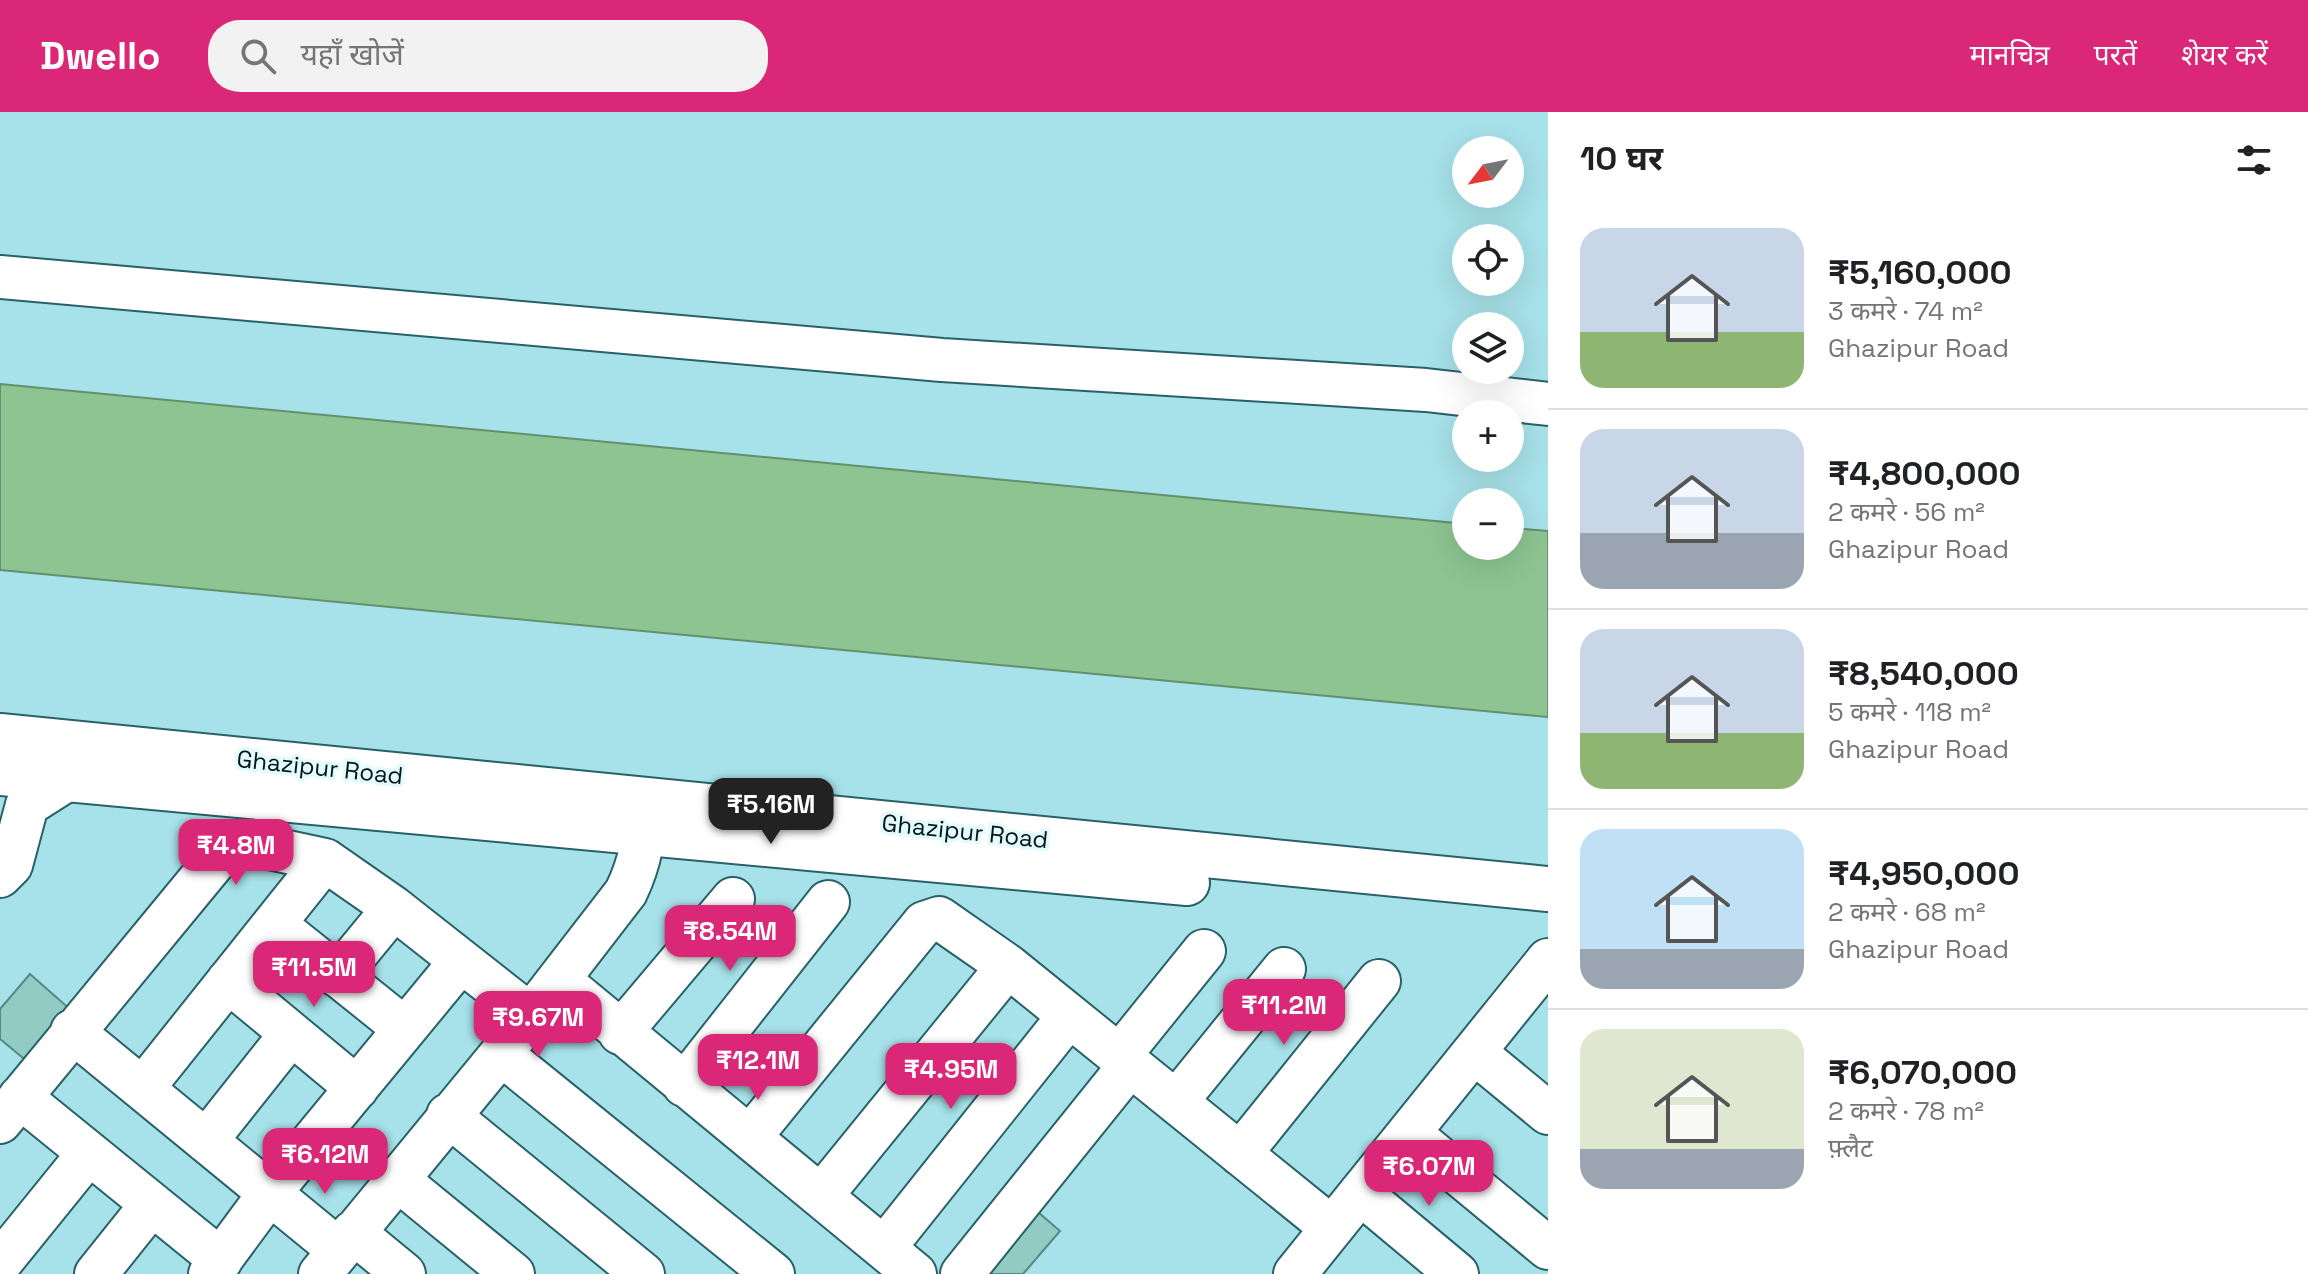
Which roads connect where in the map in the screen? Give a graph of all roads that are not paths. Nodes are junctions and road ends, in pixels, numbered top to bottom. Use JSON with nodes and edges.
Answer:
{"nodes":[{"id":1,"x":0,"y":277,"type":"edge"},
{"id":2,"x":1548,"y":404,"type":"edge"},
{"id":3,"x":0,"y":736,"type":"edge"},
{"id":4,"x":0,"y":773,"type":"edge"},
{"id":5,"x":68,"y":779,"type":"junction"},
{"id":6,"x":645,"y":817,"type":"junction"},
{"id":7,"x":325,"y":860,"type":"junction"},
{"id":8,"x":0,"y":876,"type":"edge"},
{"id":9,"x":1548,"y":889,"type":"edge"},
{"id":10,"x":733,"y":899,"type":"dead end"},
{"id":11,"x":828,"y":902,"type":"dead end"},
{"id":12,"x":394,"y":908,"type":"junction"},
{"id":13,"x":1548,"y":916,"type":"edge"},
{"id":14,"x":274,"y":924,"type":"junction"},
{"id":15,"x":1204,"y":951,"type":"dead end"},
{"id":16,"x":1548,"y":960,"type":"edge"},
{"id":17,"x":461,"y":961,"type":"junction"},
{"id":18,"x":1008,"y":966,"type":"junction"},
{"id":19,"x":1284,"y":969,"type":"dead end"},
{"id":20,"x":338,"y":976,"type":"junction"},
{"id":21,"x":559,"y":980,"type":"junction"},
{"id":22,"x":228,"y":981,"type":"junction"},
{"id":23,"x":1379,"y":981,"type":"dead end"},
{"id":24,"x":530,"y":1015,"type":"junction"},
{"id":25,"x":1069,"y":1016,"type":"junction"},
{"id":26,"x":405,"y":1029,"type":"junction"},
{"id":27,"x":72,"y":1031,"type":"junction"},
{"id":28,"x":620,"y":1033,"type":"junction"},
{"id":29,"x":291,"y":1034,"type":"junction"},
{"id":30,"x":1474,"y":1052,"type":"junction"},
{"id":31,"x":501,"y":1054,"type":"junction"},
{"id":32,"x":1125,"y":1060,"type":"junction"},
{"id":33,"x":684,"y":1085,"type":"junction"},
{"id":34,"x":143,"y":1088,"type":"junction"},
{"id":35,"x":357,"y":1088,"type":"junction"},
{"id":36,"x":1176,"y":1102,"type":"junction"},
{"id":37,"x":10,"y":1110,"type":"edge"},
{"id":38,"x":1548,"y":1113,"type":"edge"},
{"id":39,"x":448,"y":1115,"type":"junction"},
{"id":40,"x":1409,"y":1133,"type":"junction"},
{"id":41,"x":750,"y":1137,"type":"junction"},
{"id":42,"x":206,"y":1141,"type":"junction"},
{"id":43,"x":89,"y":1153,"type":"junction"},
{"id":44,"x":1240,"y":1154,"type":"junction"},
{"id":45,"x":398,"y":1180,"type":"junction"},
{"id":46,"x":1360,"y":1193,"type":"junction"},
{"id":47,"x":269,"y":1194,"type":"junction"},
{"id":48,"x":821,"y":1196,"type":"junction"},
{"id":49,"x":152,"y":1204,"type":"junction"},
{"id":50,"x":1548,"y":1248,"type":"edge"},
{"id":51,"x":337,"y":1252,"type":"edge"},
{"id":52,"x":1318,"y":1258,"type":"edge"},
{"id":53,"x":900,"y":1261,"type":"edge"},
{"id":54,"x":0,"y":1263,"type":"edge"},
{"id":55,"x":215,"y":1267,"type":"edge"},
{"id":56,"x":96,"y":1274,"type":"edge"},
{"id":57,"x":404,"y":1274,"type":"edge"},
{"id":58,"x":513,"y":1274,"type":"edge"},
{"id":59,"x":643,"y":1274,"type":"edge"},
{"id":60,"x":773,"y":1274,"type":"edge"},
{"id":61,"x":962,"y":1274,"type":"edge"},
{"id":62,"x":1457,"y":1274,"type":"edge"}],
"edges":[{"from":1,"to":2,"type":"street"},
{"from":3,"to":6,"type":"main road","name":"Ghazipur Road"},
{"from":4,"to":5,"type":"main road","name":"Ghazipur Road"},
{"from":5,"to":6,"type":"main road","name":"Ghazipur Road"},
{"from":5,"to":8,"type":"street"},
{"from":6,"to":9,"type":"main road","name":"Ghazipur Road"},
{"from":6,"to":13,"type":"main road","name":"Ghazipur Road"},
{"from":6,"to":21,"type":"street"},
{"from":7,"to":12,"type":"street"},
{"from":7,"to":14,"type":"street"},
{"from":7,"to":27,"type":"street"},
{"from":10,"to":28,"type":"street"},
{"from":11,"to":33,"type":"street"},
{"from":12,"to":17,"type":"street"},
{"from":12,"to":20,"type":"street"},
{"from":14,"to":20,"type":"street"},
{"from":14,"to":22,"type":"street"},
{"from":15,"to":32,"type":"street"},
{"from":16,"to":30,"type":"street"},
{"from":17,"to":24,"type":"street"},
{"from":17,"to":26,"type":"street"},
{"from":18,"to":25,"type":"street"},
{"from":18,"to":41,"type":"street"},
{"from":18,"to":48,"type":"street"},
{"from":19,"to":36,"type":"street"},
{"from":20,"to":26,"type":"street"},
{"from":21,"to":24,"type":"street"},
{"from":21,"to":28,"type":"street"},
{"from":22,"to":29,"type":"street"},
{"from":22,"to":34,"type":"street"},
{"from":23,"to":44,"type":"street"},
{"from":24,"to":31,"type":"street"},
{"from":25,"to":32,"type":"street"},
{"from":25,"to":53,"type":"street"},
{"from":26,"to":35,"type":"street"},
{"from":27,"to":34,"type":"street"},
{"from":27,"to":37,"type":"street"},
{"from":28,"to":33,"type":"street"},
{"from":29,"to":35,"type":"street"},
{"from":29,"to":42,"type":"street"},
{"from":30,"to":38,"type":"street"},
{"from":30,"to":40,"type":"street"},
{"from":31,"to":39,"type":"street"},
{"from":31,"to":60,"type":"street"},
{"from":32,"to":36,"type":"street"},
{"from":32,"to":61,"type":"street"},
{"from":33,"to":41,"type":"street"},
{"from":34,"to":42,"type":"street"},
{"from":35,"to":47,"type":"street"},
{"from":36,"to":44,"type":"street"},
{"from":37,"to":43,"type":"street"},
{"from":39,"to":45,"type":"street"},
{"from":39,"to":59,"type":"street"},
{"from":40,"to":46,"type":"street"},
{"from":40,"to":50,"type":"street"},
{"from":41,"to":48,"type":"street"},
{"from":42,"to":47,"type":"street"},
{"from":43,"to":49,"type":"street"},
{"from":43,"to":54,"type":"street"},
{"from":44,"to":52,"type":"street"},
{"from":45,"to":51,"type":"street"},
{"from":45,"to":58,"type":"street"},
{"from":46,"to":52,"type":"street"},
{"from":46,"to":62,"type":"street"},
{"from":47,"to":51,"type":"street"},
{"from":47,"to":55,"type":"street"},
{"from":48,"to":53,"type":"street"},
{"from":49,"to":55,"type":"street"},
{"from":49,"to":56,"type":"street"},
{"from":51,"to":57,"type":"street"}]}
